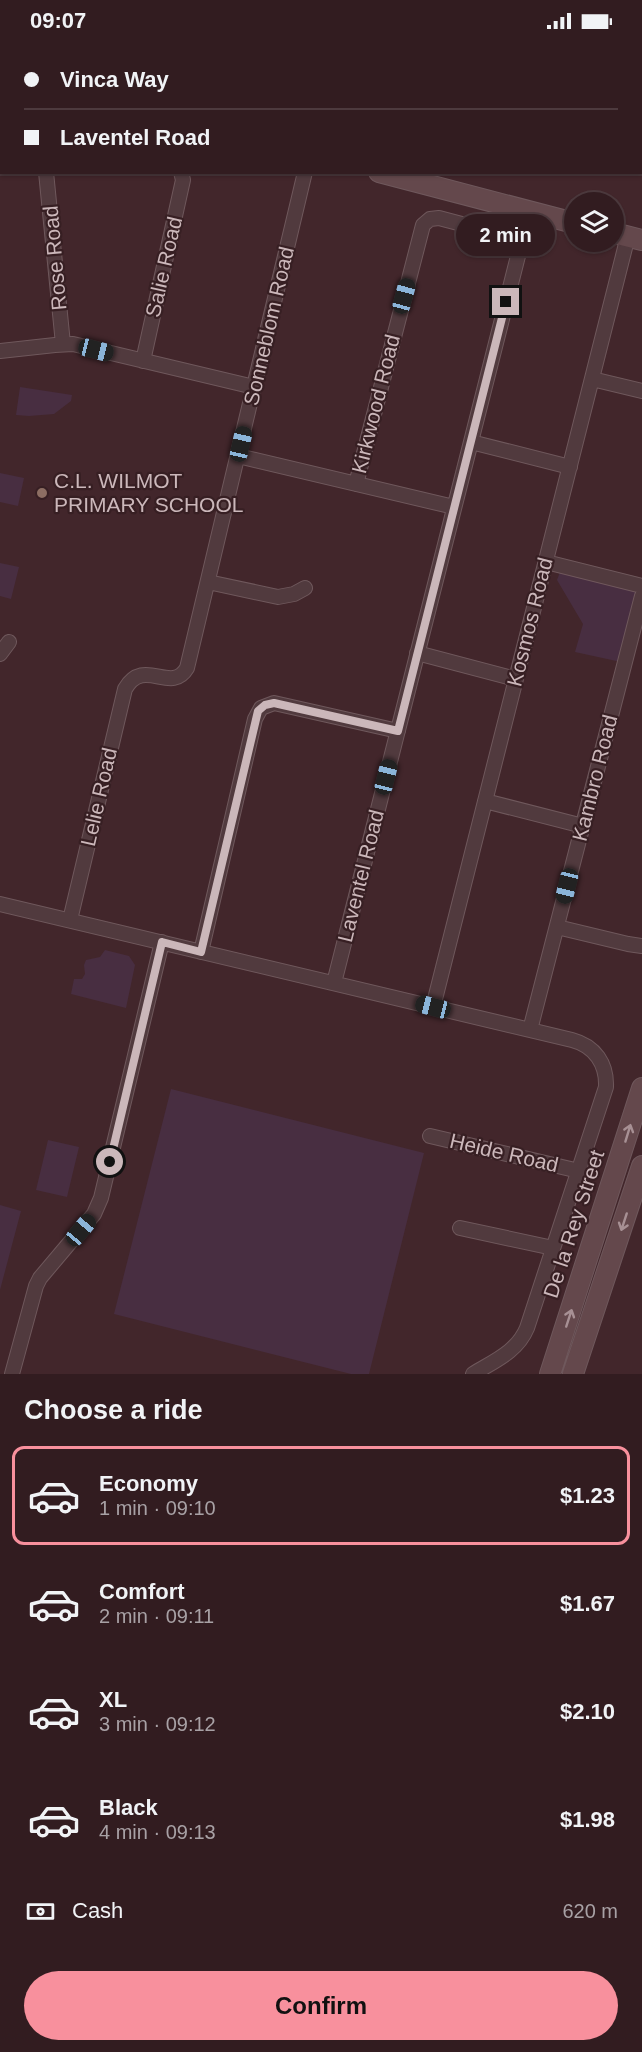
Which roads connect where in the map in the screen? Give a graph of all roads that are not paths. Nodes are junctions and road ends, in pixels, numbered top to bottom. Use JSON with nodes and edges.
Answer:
{"nodes":[{"id":1,"x":46,"y":174,"type":"edge"},
{"id":2,"x":182,"y":174,"type":"edge"},
{"id":3,"x":305,"y":174,"type":"edge"},
{"id":4,"x":389,"y":174,"type":"edge"},
{"id":5,"x":564,"y":220,"type":"edge"},
{"id":6,"x":427,"y":221,"type":"joint"},
{"id":7,"x":628,"y":236,"type":"edge"},
{"id":8,"x":63,"y":344,"type":"junction"},
{"id":9,"x":0,"y":351,"type":"edge"},
{"id":10,"x":143,"y":361,"type":"junction"},
{"id":11,"x":592,"y":379,"type":"junction"},
{"id":12,"x":254,"y":387,"type":"junction"},
{"id":13,"x":642,"y":391,"type":"edge"},
{"id":14,"x":471,"y":441,"type":"junction"},
{"id":15,"x":238,"y":456,"type":"junction"},
{"id":16,"x":570,"y":467,"type":"junction"},
{"id":17,"x":356,"y":484,"type":"junction"},
{"id":18,"x":454,"y":507,"type":"junction"},
{"id":19,"x":546,"y":561,"type":"junction"},
{"id":20,"x":208,"y":582,"type":"junction"},
{"id":21,"x":642,"y":586,"type":"edge"},
{"id":22,"x":305,"y":588,"type":"dead end"},
{"id":23,"x":642,"y":596,"type":"edge"},
{"id":24,"x":9,"y":642,"type":"dead end"},
{"id":25,"x":417,"y":653,"type":"junction"},
{"id":26,"x":0,"y":654,"type":"edge"},
{"id":27,"x":135,"y":677,"type":"joint"},
{"id":28,"x":516,"y":679,"type":"junction"},
{"id":29,"x":398,"y":731,"type":"junction"},
{"id":30,"x":485,"y":801,"type":"junction"},
{"id":31,"x":583,"y":826,"type":"junction"},
{"id":32,"x":0,"y":904,"type":"edge"},
{"id":33,"x":70,"y":921,"type":"junction"},
{"id":34,"x":557,"y":927,"type":"junction"},
{"id":35,"x":162,"y":942,"type":"junction"},
{"id":36,"x":642,"y":946,"type":"edge"},
{"id":37,"x":201,"y":952,"type":"junction"},
{"id":38,"x":334,"y":983,"type":"junction"},
{"id":39,"x":433,"y":1007,"type":"junction"},
{"id":40,"x":530,"y":1030,"type":"junction"},
{"id":41,"x":642,"y":1088,"type":"edge"},
{"id":42,"x":430,"y":1136,"type":"dead end"},
{"id":43,"x":642,"y":1166,"type":"edge"},
{"id":44,"x":579,"y":1171,"type":"junction"},
{"id":45,"x":460,"y":1228,"type":"dead end"},
{"id":46,"x":553,"y":1248,"type":"junction"},
{"id":47,"x":12,"y":1374,"type":"edge"},
{"id":48,"x":473,"y":1374,"type":"edge"},
{"id":49,"x":550,"y":1374,"type":"edge"},
{"id":50,"x":573,"y":1374,"type":"edge"}],
"edges":[{"from":1,"to":8,"type":"street","name":"Rose Road"},
{"from":2,"to":10,"type":"street","name":"Salie Road"},
{"from":3,"to":12,"type":"street","name":"Sonneblom Road"},
{"from":4,"to":5,"type":"main road"},
{"from":6,"to":14,"type":"street","name":"Laventel Road"},
{"from":6,"to":17,"type":"street","name":"Kirkwood Road"},
{"from":7,"to":11,"type":"street","name":"Kosmos Road"},
{"from":8,"to":9,"type":"street"},
{"from":8,"to":10,"type":"street"},
{"from":10,"to":12,"type":"street"},
{"from":11,"to":13,"type":"street"},
{"from":11,"to":16,"type":"street","name":"Kosmos Road"},
{"from":12,"to":15,"type":"street","name":"Sonneblom Road"},
{"from":14,"to":16,"type":"street"},
{"from":14,"to":18,"type":"street","name":"Laventel Road"},
{"from":15,"to":17,"type":"street"},
{"from":15,"to":20,"type":"street","name":"Sonneblom Road"},
{"from":16,"to":19,"type":"street","name":"Kosmos Road"},
{"from":17,"to":18,"type":"street"},
{"from":18,"to":25,"type":"street","name":"Laventel Road"},
{"from":19,"to":21,"type":"street"},
{"from":19,"to":28,"type":"street","name":"Kosmos Road"},
{"from":20,"to":22,"type":"street"},
{"from":20,"to":27,"type":"street","name":"Sonneblom Road"},
{"from":23,"to":31,"type":"street","name":"Kambro Road"},
{"from":24,"to":26,"type":"street"},
{"from":25,"to":28,"type":"street"},
{"from":25,"to":29,"type":"street","name":"Laventel Road"},
{"from":27,"to":33,"type":"street","name":"Lelie Road"},
{"from":28,"to":30,"type":"street","name":"Kosmos Road"},
{"from":29,"to":37,"type":"street"},
{"from":29,"to":38,"type":"street","name":"Laventel Road"},
{"from":30,"to":31,"type":"street"},
{"from":30,"to":39,"type":"street","name":"Kosmos Road"},
{"from":31,"to":34,"type":"street","name":"Kambro Road"},
{"from":32,"to":33,"type":"street"},
{"from":33,"to":35,"type":"street"},
{"from":34,"to":36,"type":"street"},
{"from":34,"to":40,"type":"street","name":"Kambro Road"},
{"from":35,"to":37,"type":"street"},
{"from":35,"to":47,"type":"street"},
{"from":37,"to":38,"type":"street"},
{"from":38,"to":39,"type":"street"},
{"from":39,"to":40,"type":"street"},
{"from":40,"to":44,"type":"street"},
{"from":49,"to":41,"type":"main road","name":"De la Rey Street","one_way":true},
{"from":42,"to":44,"type":"street","name":"Heide Road"},
{"from":43,"to":50,"type":"main road","one_way":true},
{"from":44,"to":46,"type":"street"},
{"from":45,"to":46,"type":"street"},
{"from":46,"to":48,"type":"street"}]}
